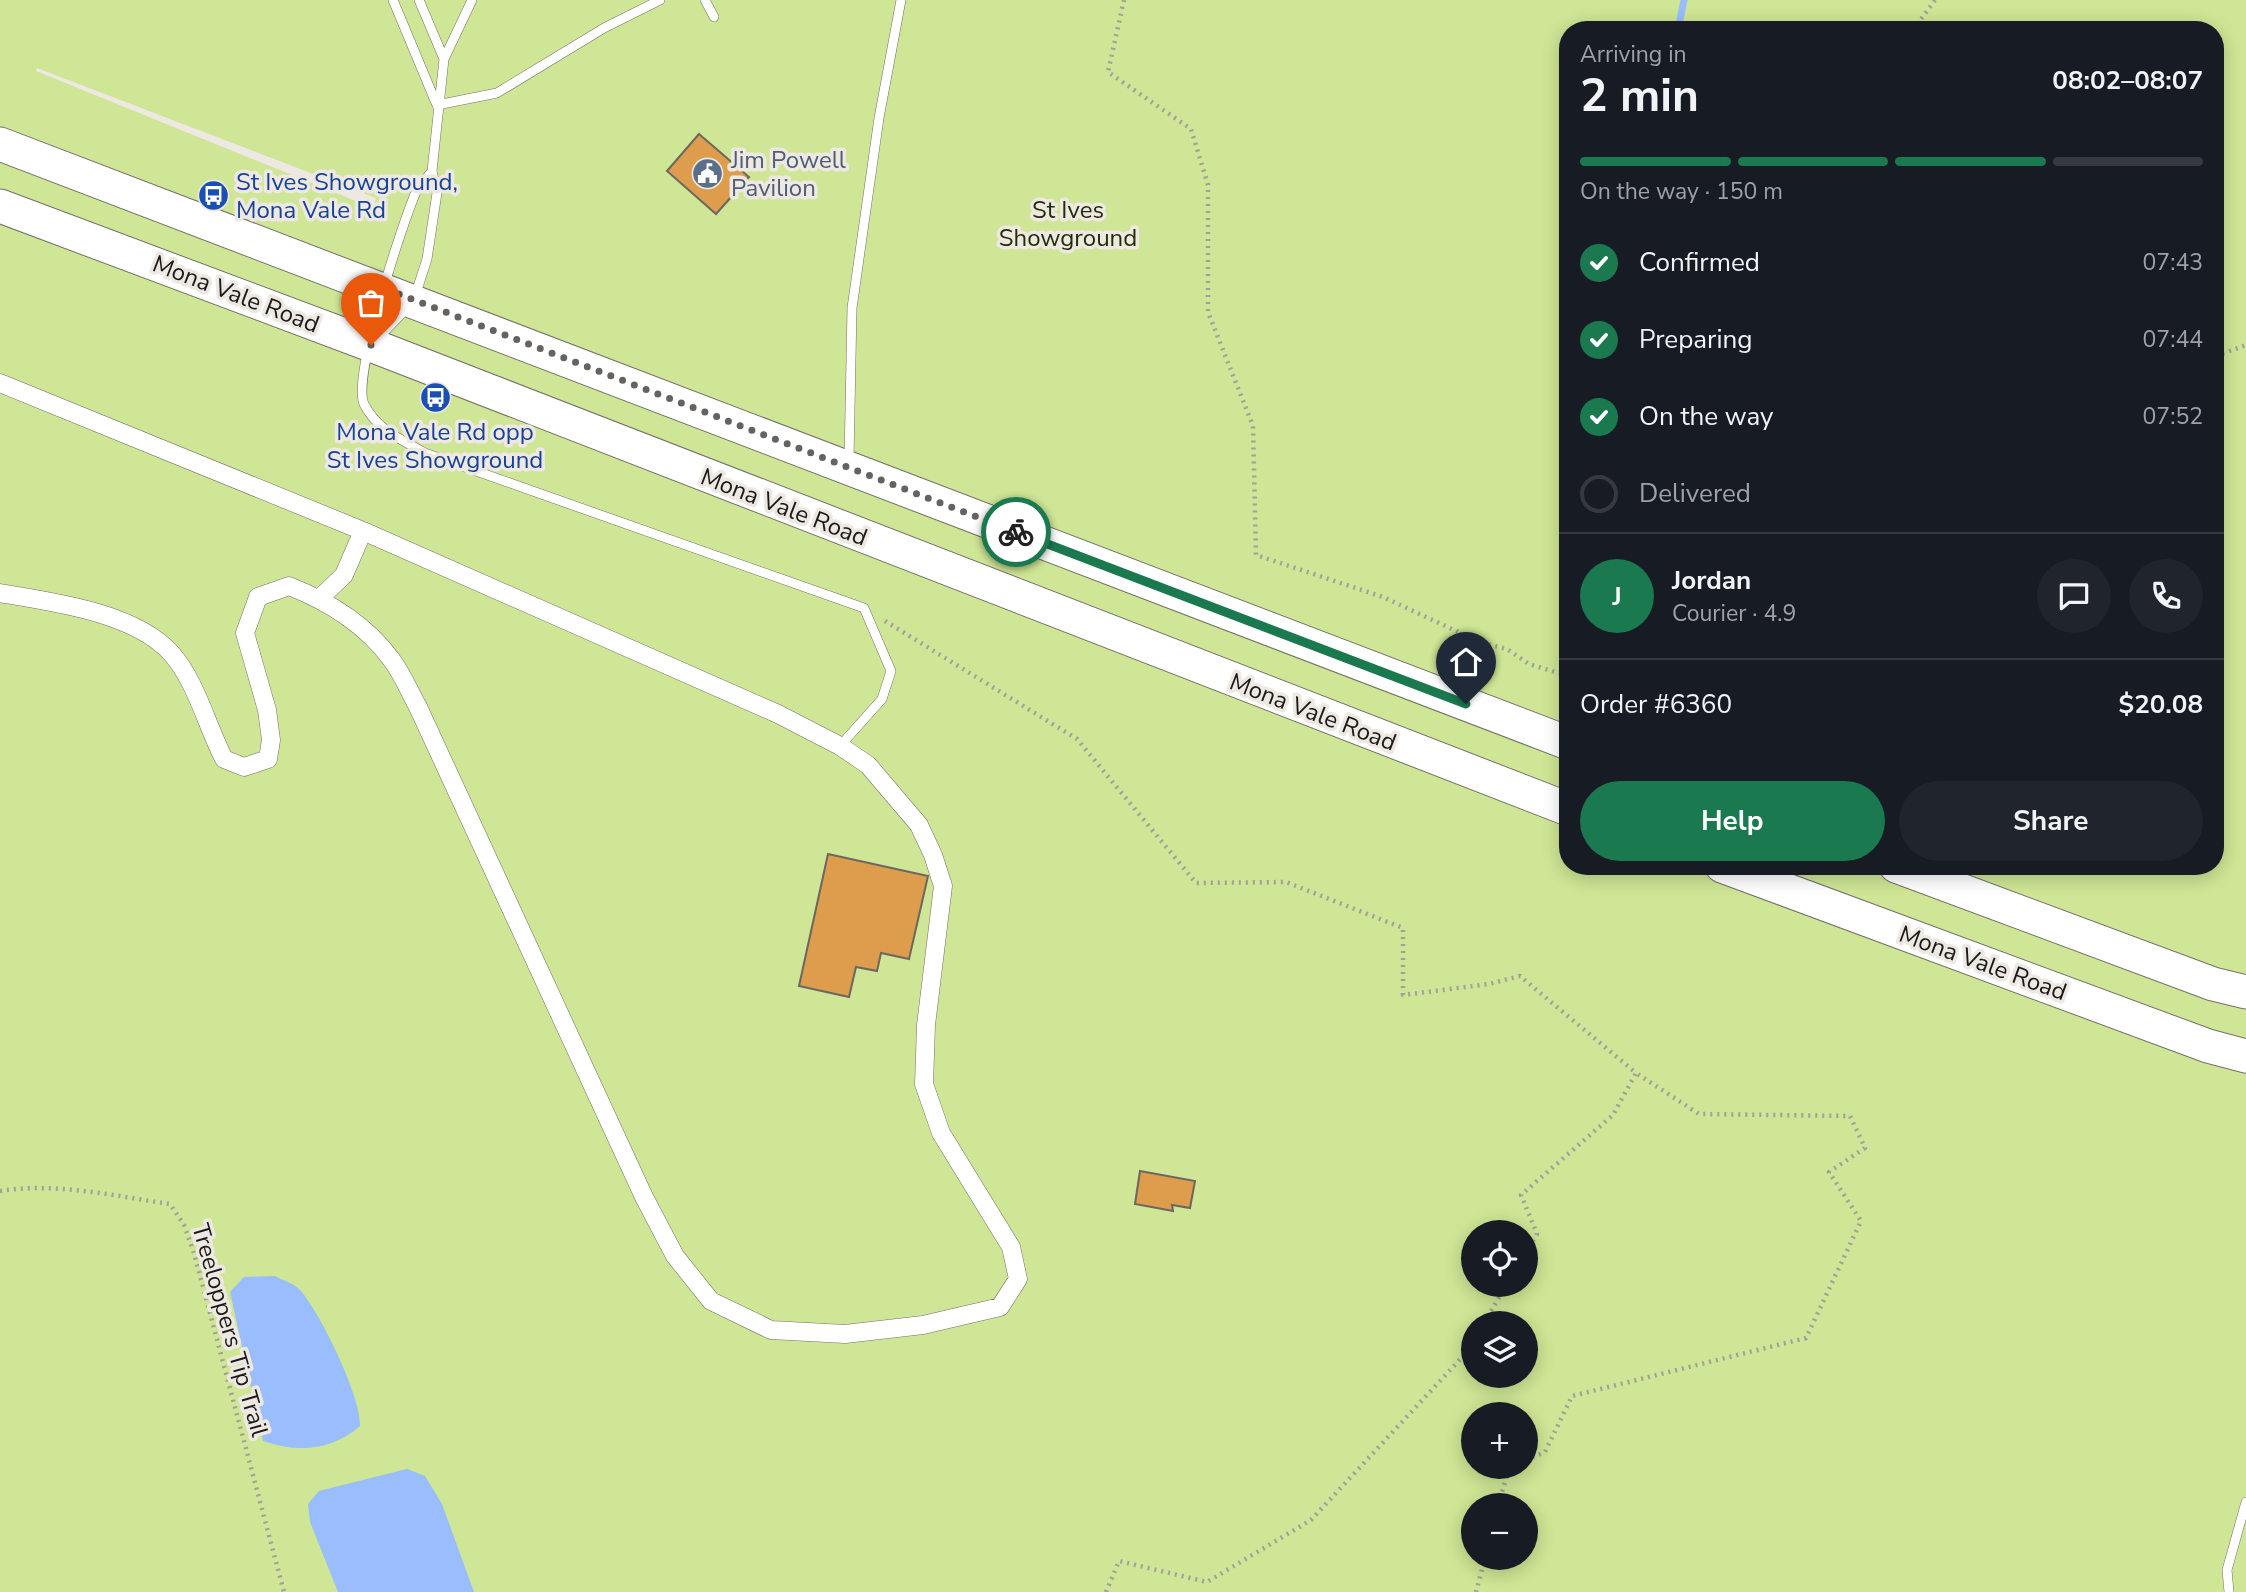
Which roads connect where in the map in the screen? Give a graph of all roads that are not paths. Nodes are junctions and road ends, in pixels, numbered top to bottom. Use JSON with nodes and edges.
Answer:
{"nodes":[{"id":1,"x":393,"y":0,"type":"edge"},
{"id":2,"x":419,"y":0,"type":"edge"},
{"id":3,"x":472,"y":0,"type":"edge"},
{"id":4,"x":660,"y":0,"type":"edge"},
{"id":5,"x":705,"y":0,"type":"edge"},
{"id":6,"x":901,"y":0,"type":"edge"},
{"id":7,"x":714,"y":17,"type":"dead end"},
{"id":8,"x":444,"y":59,"type":"junction"},
{"id":9,"x":437,"y":104,"type":"junction"},
{"id":10,"x":0,"y":144,"type":"edge"},
{"id":11,"x":432,"y":171,"type":"junction"},
{"id":12,"x":0,"y":206,"type":"edge"},
{"id":13,"x":383,"y":288,"type":"junction"},
{"id":14,"x":414,"y":301,"type":"junction"},
{"id":15,"x":371,"y":345,"type":"junction"},
{"id":16,"x":0,"y":383,"type":"edge"},
{"id":17,"x":849,"y":468,"type":"junction"},
{"id":18,"x":363,"y":531,"type":"junction"},
{"id":19,"x":0,"y":593,"type":"edge"},
{"id":20,"x":320,"y":598,"type":"junction"},
{"id":21,"x":1559,"y":740,"type":"edge"},
{"id":22,"x":840,"y":746,"type":"junction"},
{"id":23,"x":1559,"y":806,"type":"edge"},
{"id":24,"x":1746,"y":875,"type":"edge"},
{"id":25,"x":1920,"y":875,"type":"edge"},
{"id":26,"x":2246,"y":992,"type":"edge"},
{"id":27,"x":2246,"y":1056,"type":"edge"},
{"id":28,"x":2246,"y":1502,"type":"edge"},
{"id":29,"x":2229,"y":1592,"type":"edge"}],
"edges":[{"from":1,"to":9,"type":"lane"},
{"from":2,"to":8,"type":"lane"},
{"from":3,"to":8,"type":"lane"},
{"from":4,"to":9,"type":"lane"},
{"from":5,"to":7,"type":"lane"},
{"from":6,"to":17,"type":"lane"},
{"from":8,"to":9,"type":"lane"},
{"from":9,"to":11,"type":"lane"},
{"from":10,"to":13,"type":"highway"},
{"from":11,"to":13,"type":"lane"},
{"from":11,"to":14,"type":"lane"},
{"from":12,"to":15,"type":"highway","name":"Mona Vale Road"},
{"from":13,"to":14,"type":"highway"},
{"from":13,"to":15,"type":"lane"},
{"from":14,"to":15,"type":"lane"},
{"from":14,"to":17,"type":"highway"},
{"from":15,"to":22,"type":"lane"},
{"from":15,"to":23,"type":"highway","name":"Mona Vale Road"},
{"from":16,"to":18,"type":"street"},
{"from":17,"to":21,"type":"highway"},
{"from":18,"to":20,"type":"street"},
{"from":18,"to":22,"type":"street"},
{"from":19,"to":20,"type":"street"},
{"from":20,"to":22,"type":"street"},
{"from":24,"to":27,"type":"highway","name":"Mona Vale Road"},
{"from":25,"to":26,"type":"highway"},
{"from":28,"to":29,"type":"lane"}]}
